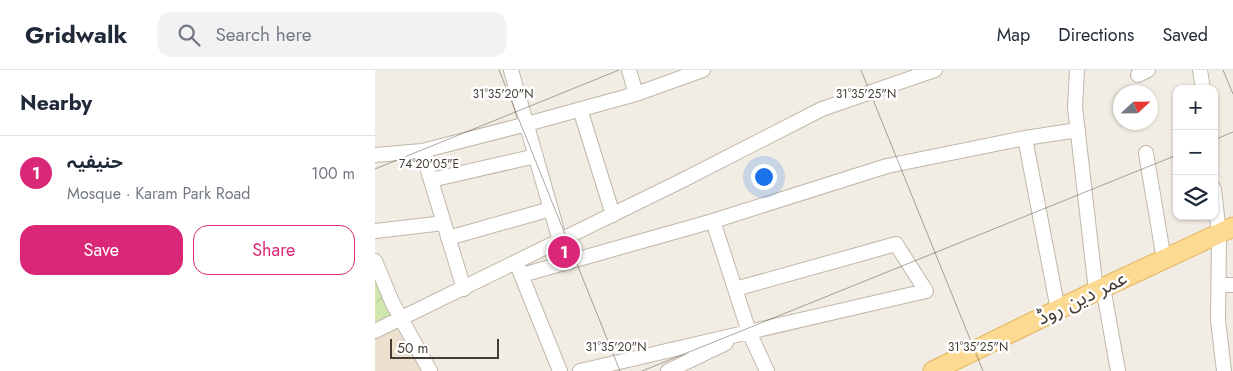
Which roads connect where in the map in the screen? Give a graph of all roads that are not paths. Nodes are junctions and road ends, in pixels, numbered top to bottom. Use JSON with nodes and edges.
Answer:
{"nodes":[{"id":1,"x":511,"y":70,"type":"edge"},
{"id":2,"x":629,"y":70,"type":"edge"},
{"id":3,"x":703,"y":70,"type":"edge"},
{"id":4,"x":935,"y":70,"type":"edge"},
{"id":5,"x":1077,"y":70,"type":"edge"},
{"id":6,"x":1200,"y":70,"type":"edge"},
{"id":7,"x":1202,"y":85,"type":"edge"},
{"id":8,"x":635,"y":94,"type":"junction"},
{"id":9,"x":580,"y":109,"type":"junction"},
{"id":10,"x":527,"y":124,"type":"junction"},
{"id":11,"x":1078,"y":130,"type":"junction"},
{"id":12,"x":1025,"y":138,"type":"junction"},
{"id":13,"x":422,"y":151,"type":"junction"},
{"id":14,"x":1146,"y":153,"type":"dead end"},
{"id":15,"x":375,"y":155,"type":"edge"},
{"id":16,"x":536,"y":156,"type":"junction"},
{"id":17,"x":431,"y":180,"type":"junction"},
{"id":18,"x":1218,"y":203,"type":"edge"},
{"id":19,"x":551,"y":208,"type":"junction"},
{"id":20,"x":613,"y":215,"type":"junction"},
{"id":21,"x":713,"y":221,"type":"junction"},
{"id":22,"x":444,"y":222,"type":"junction"},
{"id":23,"x":375,"y":231,"type":"edge"},
{"id":24,"x":1226,"y":231,"type":"edge"},
{"id":25,"x":449,"y":238,"type":"junction"},
{"id":26,"x":560,"y":241,"type":"junction"},
{"id":27,"x":1163,"y":260,"type":"junction"},
{"id":28,"x":375,"y":261,"type":"edge"},
{"id":29,"x":519,"y":269,"type":"junction"},
{"id":30,"x":1218,"y":285,"type":"junction"},
{"id":31,"x":1233,"y":285,"type":"edge"},
{"id":32,"x":464,"y":289,"type":"junction"},
{"id":33,"x":735,"y":289,"type":"junction"},
{"id":34,"x":1100,"y":289,"type":"junction"},
{"id":35,"x":1058,"y":310,"type":"junction"},
{"id":36,"x":402,"y":320,"type":"junction"},
{"id":37,"x":375,"y":332,"type":"edge"},
{"id":38,"x":749,"y":332,"type":"junction"},
{"id":39,"x":1227,"y":346,"type":"edge"},
{"id":40,"x":960,"y":365,"type":"edge"},
{"id":41,"x":430,"y":371,"type":"edge"},
{"id":42,"x":560,"y":371,"type":"edge"},
{"id":43,"x":580,"y":371,"type":"edge"},
{"id":44,"x":669,"y":371,"type":"edge"},
{"id":45,"x":767,"y":371,"type":"edge"},
{"id":46,"x":933,"y":371,"type":"edge"},
{"id":47,"x":1119,"y":371,"type":"edge"},
{"id":48,"x":1224,"y":371,"type":"edge"}],
"edges":[{"from":1,"to":10,"type":"street"},
{"from":2,"to":8,"type":"street"},
{"from":3,"to":8,"type":"street"},
{"from":4,"to":20,"type":"street"},
{"from":5,"to":11,"type":"street"},
{"from":6,"to":7,"type":"street"},
{"from":8,"to":9,"type":"street"},
{"from":9,"to":10,"type":"street"},
{"from":9,"to":20,"type":"street"},
{"from":10,"to":13,"type":"street"},
{"from":10,"to":16,"type":"street"},
{"from":11,"to":12,"type":"street"},
{"from":11,"to":34,"type":"street"},
{"from":12,"to":21,"type":"street"},
{"from":12,"to":35,"type":"street"},
{"from":13,"to":15,"type":"street"},
{"from":13,"to":17,"type":"street"},
{"from":14,"to":27,"type":"street"},
{"from":16,"to":17,"type":"street"},
{"from":16,"to":19,"type":"street"},
{"from":17,"to":22,"type":"street"},
{"from":18,"to":24,"type":"street"},
{"from":19,"to":25,"type":"street"},
{"from":19,"to":26,"type":"street"},
{"from":20,"to":26,"type":"street"},
{"from":21,"to":29,"type":"street"},
{"from":21,"to":33,"type":"street"},
{"from":22,"to":23,"type":"street"},
{"from":22,"to":25,"type":"street"},
{"from":24,"to":27,"type":"main road","name":"عمر دین روڈ"},
{"from":24,"to":30,"type":"street"},
{"from":25,"to":32,"type":"street"},
{"from":26,"to":29,"type":"street"},
{"from":27,"to":34,"type":"main road","name":"عمر دین روڈ"},
{"from":28,"to":36,"type":"street"},
{"from":29,"to":32,"type":"street"},
{"from":29,"to":42,"type":"street"},
{"from":30,"to":31,"type":"street"},
{"from":30,"to":39,"type":"street"},
{"from":32,"to":36,"type":"street"},
{"from":33,"to":38,"type":"street"},
{"from":33,"to":38,"type":"street"},
{"from":34,"to":35,"type":"main road","name":"عمر دین روڈ"},
{"from":34,"to":47,"type":"street"},
{"from":35,"to":40,"type":"main road","name":"عمر دین روڈ"},
{"from":36,"to":37,"type":"street"},
{"from":36,"to":41,"type":"street"},
{"from":38,"to":43,"type":"street"},
{"from":38,"to":44,"type":"street"},
{"from":38,"to":45,"type":"street"},
{"from":39,"to":48,"type":"street"},
{"from":40,"to":46,"type":"main road","name":"عمر دین روڈ"}]}
